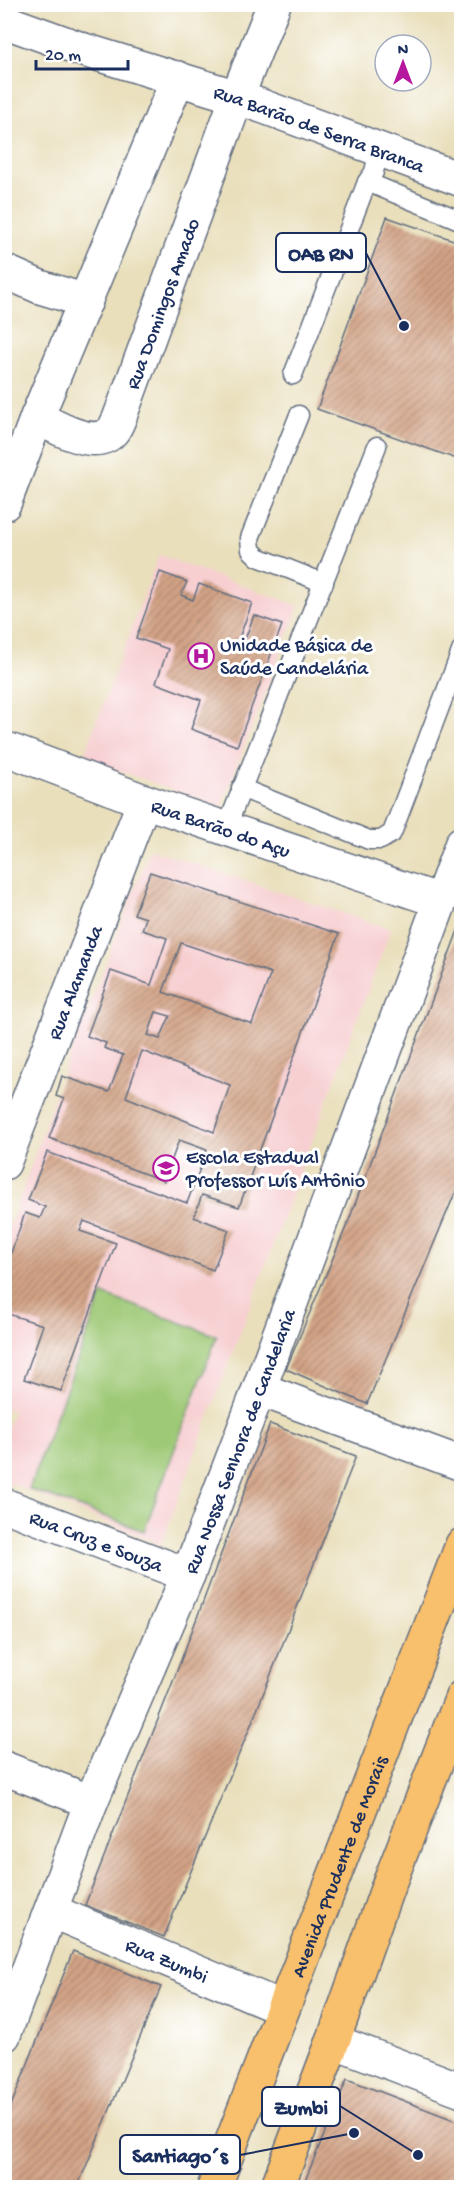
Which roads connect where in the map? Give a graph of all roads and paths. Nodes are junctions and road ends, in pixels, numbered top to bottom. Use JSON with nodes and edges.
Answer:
{"nodes":[{"id":1,"x":273,"y":4,"type":"edge"},
{"id":2,"x":12,"y":18,"type":"edge"},
{"id":3,"x":178,"y":78,"type":"junction"},
{"id":4,"x":237,"y":97,"type":"junction"},
{"id":5,"x":379,"y":149,"type":"junction"},
{"id":6,"x":462,"y":180,"type":"edge"},
{"id":7,"x":367,"y":182,"type":"junction"},
{"id":8,"x":462,"y":221,"type":"edge"},
{"id":9,"x":4,"y":271,"type":"edge"},
{"id":10,"x":86,"y":300,"type":"junction"},
{"id":11,"x":293,"y":375,"type":"dead end"},
{"id":12,"x":299,"y":415,"type":"dead end"},
{"id":13,"x":37,"y":417,"type":"junction"},
{"id":14,"x":377,"y":446,"type":"dead end"},
{"id":15,"x":4,"y":504,"type":"edge"},
{"id":16,"x":324,"y":583,"type":"junction"},
{"id":17,"x":462,"y":648,"type":"edge"},
{"id":18,"x":4,"y":748,"type":"edge"},
{"id":19,"x":242,"y":788,"type":"junction"},
{"id":20,"x":144,"y":801,"type":"junction"},
{"id":21,"x":226,"y":829,"type":"junction"},
{"id":22,"x":462,"y":843,"type":"edge"},
{"id":23,"x":440,"y":901,"type":"junction"},
{"id":24,"x":4,"y":1163,"type":"edge"},
{"id":25,"x":259,"y":1389,"type":"junction"},
{"id":26,"x":462,"y":1464,"type":"edge"},
{"id":27,"x":4,"y":1505,"type":"edge"},
{"id":28,"x":462,"y":1545,"type":"edge"},
{"id":29,"x":188,"y":1575,"type":"junction"},
{"id":30,"x":462,"y":1697,"type":"edge"},
{"id":31,"x":4,"y":1768,"type":"edge"},
{"id":32,"x":366,"y":1793,"type":"junction"},
{"id":33,"x":91,"y":1802,"type":"junction"},
{"id":34,"x":387,"y":1889,"type":"junction"},
{"id":35,"x":51,"y":1911,"type":"junction"},
{"id":36,"x":283,"y":2008,"type":"junction"},
{"id":37,"x":4,"y":2035,"type":"edge"},
{"id":38,"x":333,"y":2041,"type":"junction"},
{"id":39,"x":462,"y":2091,"type":"edge"},
{"id":40,"x":214,"y":2187,"type":"edge"},
{"id":41,"x":277,"y":2187,"type":"edge"}],
"edges":[{"from":1,"to":4,"type":"street","name":"Rua Domingos Amado"},
{"from":2,"to":3,"type":"street","name":"Rua Barão de Serra Branca"},
{"from":3,"to":4,"type":"street","name":"Rua Barão de Serra Branca"},
{"from":3,"to":10,"type":"street"},
{"from":4,"to":5,"type":"street","name":"Rua Barão de Serra Branca"},
{"from":4,"to":13,"type":"street","name":"Rua Domingos Amado"},
{"from":5,"to":6,"type":"street","name":"Rua Barão de Serra Branca"},
{"from":5,"to":7,"type":"lane"},
{"from":7,"to":8,"type":"lane"},
{"from":7,"to":11,"type":"lane"},
{"from":9,"to":10,"type":"street"},
{"from":10,"to":13,"type":"street"},
{"from":12,"to":16,"type":"lane"},
{"from":13,"to":15,"type":"street"},
{"from":14,"to":16,"type":"lane"},
{"from":16,"to":19,"type":"lane"},
{"from":17,"to":19,"type":"lane"},
{"from":18,"to":20,"type":"street","name":"Rua Barão do Açu"},
{"from":19,"to":21,"type":"lane"},
{"from":20,"to":21,"type":"street","name":"Rua Barão do Açu"},
{"from":20,"to":24,"type":"street","name":"Rua Alamanda"},
{"from":21,"to":23,"type":"street","name":"Rua Barão do Açu"},
{"from":22,"to":23,"type":"street","name":"Rua Nossa Senhora de Candelaria"},
{"from":23,"to":25,"type":"street","name":"Rua Nossa Senhora de Candelaria"},
{"from":25,"to":26,"type":"street"},
{"from":25,"to":29,"type":"street","name":"Rua Nossa Senhora de Candelaria"},
{"from":27,"to":29,"type":"street","name":"Rua Cruz e Souza"},
{"from":28,"to":32,"type":"main road","name":"Avenida Prudente de Morais"},
{"from":29,"to":33,"type":"street","name":"Rua Nossa Senhora de Candelaria"},
{"from":30,"to":34,"type":"main road"},
{"from":31,"to":33,"type":"street"},
{"from":32,"to":34,"type":"main road"},
{"from":32,"to":36,"type":"main road","name":"Avenida Prudente de Morais"},
{"from":33,"to":35,"type":"street","name":"Rua Nossa Senhora de Candelaria"},
{"from":34,"to":38,"type":"main road"},
{"from":35,"to":36,"type":"street","name":"Rua Zumbi"},
{"from":35,"to":37,"type":"street","name":"Rua Nossa Senhora de Candelaria"},
{"from":36,"to":40,"type":"main road","name":"Avenida Prudente de Morais"},
{"from":38,"to":39,"type":"street"},
{"from":38,"to":41,"type":"main road"}]}
